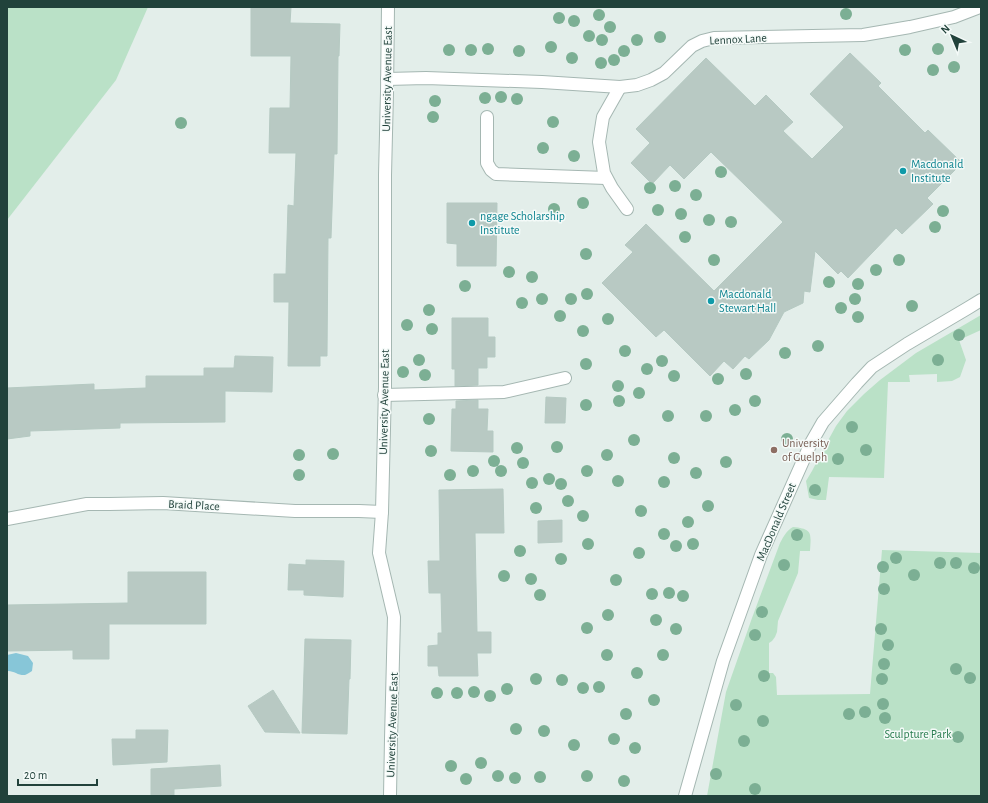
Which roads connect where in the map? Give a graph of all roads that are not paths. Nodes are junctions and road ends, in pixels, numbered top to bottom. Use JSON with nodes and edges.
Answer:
{"nodes":[{"id":1,"x":388,"y":7,"type":"edge"},
{"id":2,"x":980,"y":7,"type":"edge"},
{"id":3,"x":387,"y":79,"type":"junction"},
{"id":4,"x":620,"y":87,"type":"junction"},
{"id":5,"x":487,"y":117,"type":"dead end"},
{"id":6,"x":606,"y":178,"type":"junction"},
{"id":7,"x":627,"y":209,"type":"dead end"},
{"id":8,"x":981,"y":300,"type":"edge"},
{"id":9,"x":564,"y":378,"type":"dead end"},
{"id":10,"x":384,"y":395,"type":"junction"},
{"id":11,"x":382,"y":512,"type":"junction"},
{"id":12,"x":7,"y":519,"type":"edge"},
{"id":13,"x":390,"y":796,"type":"edge"},
{"id":14,"x":685,"y":796,"type":"edge"}],
"edges":[{"from":1,"to":3,"type":"street","name":"University Avenue East"},
{"from":2,"to":4,"type":"street","name":"Lennox Lane"},
{"from":3,"to":4,"type":"street","name":"Lennox Lane"},
{"from":3,"to":10,"type":"street","name":"University Avenue East"},
{"from":4,"to":6,"type":"street"},
{"from":5,"to":6,"type":"street"},
{"from":6,"to":7,"type":"street"},
{"from":8,"to":14,"type":"street","name":"MacDonald Street"},
{"from":9,"to":10,"type":"street"},
{"from":10,"to":11,"type":"street","name":"University Avenue East"},
{"from":11,"to":12,"type":"street","name":"Braid Place"},
{"from":11,"to":13,"type":"street","name":"University Avenue East"}]}
